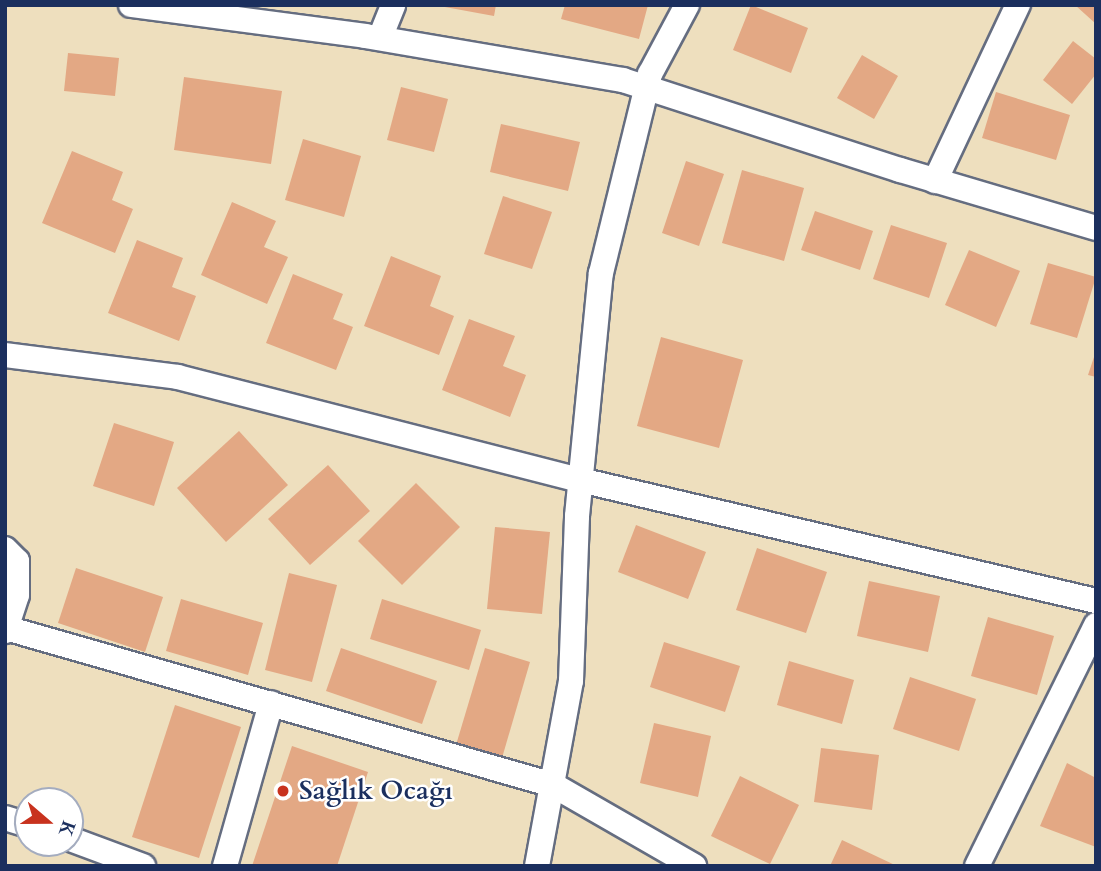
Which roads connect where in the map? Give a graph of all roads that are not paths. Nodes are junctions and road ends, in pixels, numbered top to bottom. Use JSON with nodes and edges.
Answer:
{"nodes":[{"id":1,"x":131,"y":5,"type":"edge"},
{"id":2,"x":393,"y":5,"type":"edge"},
{"id":3,"x":687,"y":5,"type":"edge"},
{"id":4,"x":1018,"y":5,"type":"edge"},
{"id":5,"x":380,"y":38,"type":"junction"},
{"id":6,"x":646,"y":88,"type":"junction"},
{"id":7,"x":935,"y":181,"type":"junction"},
{"id":8,"x":1096,"y":228,"type":"edge"},
{"id":9,"x":5,"y":355,"type":"edge"},
{"id":10,"x":580,"y":480,"type":"junction"},
{"id":11,"x":5,"y":549,"type":"edge"},
{"id":12,"x":1096,"y":601,"type":"edge"},
{"id":13,"x":1096,"y":625,"type":"edge"},
{"id":14,"x":6,"y":629,"type":"edge"},
{"id":15,"x":271,"y":703,"type":"junction"},
{"id":16,"x":553,"y":785,"type":"junction"},
{"id":17,"x":84,"y":844,"type":"edge"},
{"id":18,"x":143,"y":866,"type":"edge"},
{"id":19,"x":225,"y":866,"type":"edge"},
{"id":20,"x":537,"y":866,"type":"edge"},
{"id":21,"x":694,"y":866,"type":"edge"},
{"id":22,"x":977,"y":866,"type":"edge"}],
"edges":[{"from":1,"to":5,"type":"street"},
{"from":2,"to":5,"type":"street"},
{"from":3,"to":6,"type":"street"},
{"from":4,"to":7,"type":"street"},
{"from":5,"to":6,"type":"street"},
{"from":6,"to":7,"type":"street"},
{"from":6,"to":10,"type":"street"},
{"from":7,"to":8,"type":"street"},
{"from":9,"to":10,"type":"street"},
{"from":10,"to":12,"type":"street"},
{"from":10,"to":16,"type":"street"},
{"from":11,"to":14,"type":"street"},
{"from":13,"to":22,"type":"street"},
{"from":14,"to":15,"type":"street"},
{"from":15,"to":16,"type":"street"},
{"from":15,"to":19,"type":"street"},
{"from":16,"to":20,"type":"street"},
{"from":16,"to":21,"type":"street"},
{"from":17,"to":18,"type":"street"}]}
